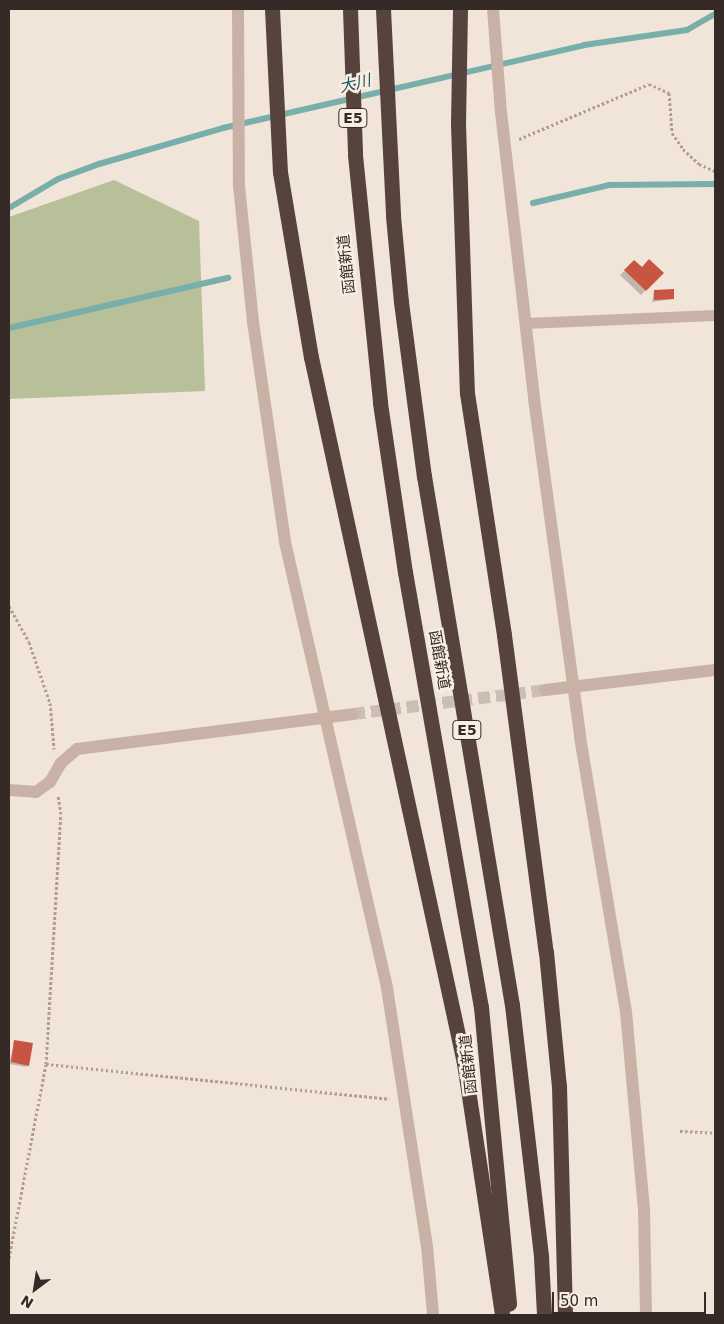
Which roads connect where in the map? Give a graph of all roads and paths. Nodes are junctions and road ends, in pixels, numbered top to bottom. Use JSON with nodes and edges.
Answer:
{"nodes":[{"id":1,"x":238,"y":9,"type":"edge"},
{"id":2,"x":272,"y":9,"type":"edge"},
{"id":3,"x":350,"y":9,"type":"edge"},
{"id":4,"x":383,"y":9,"type":"edge"},
{"id":5,"x":460,"y":9,"type":"edge"},
{"id":6,"x":493,"y":9,"type":"edge"},
{"id":7,"x":510,"y":143,"type":"dead end"},
{"id":8,"x":715,"y":171,"type":"edge"},
{"id":9,"x":715,"y":315,"type":"edge"},
{"id":10,"x":525,"y":323,"type":"junction"},
{"id":11,"x":9,"y":606,"type":"edge"},
{"id":12,"x":715,"y":670,"type":"edge"},
{"id":13,"x":573,"y":686,"type":"junction"},
{"id":14,"x":545,"y":690,"type":"tunnel mouth"},
{"id":15,"x":352,"y":714,"type":"tunnel mouth"},
{"id":16,"x":324,"y":716,"type":"junction"},
{"id":17,"x":56,"y":772,"type":"junction"},
{"id":18,"x":9,"y":790,"type":"edge"},
{"id":19,"x":46,"y":1064,"type":"junction"},
{"id":20,"x":406,"y":1101,"type":"junction"},
{"id":21,"x":680,"y":1131,"type":"dead end"},
{"id":22,"x":715,"y":1133,"type":"edge"},
{"id":23,"x":9,"y":1258,"type":"edge"},
{"id":24,"x":433,"y":1315,"type":"edge"},
{"id":25,"x":502,"y":1315,"type":"edge"},
{"id":26,"x":509,"y":1315,"type":"edge"},
{"id":27,"x":544,"y":1315,"type":"edge"},
{"id":28,"x":565,"y":1315,"type":"edge"},
{"id":29,"x":646,"y":1315,"type":"edge"}],
"edges":[{"from":1,"to":16,"type":"street"},
{"from":2,"to":25,"type":"highway"},
{"from":3,"to":26,"type":"highway","name":"函館新道","number":"E5"},
{"from":4,"to":27,"type":"highway","name":"函館新道","number":"E5"},
{"from":5,"to":28,"type":"highway"},
{"from":6,"to":10,"type":"street"},
{"from":7,"to":8,"type":"path"},
{"from":9,"to":10,"type":"lane"},
{"from":10,"to":13,"type":"street"},
{"from":11,"to":17,"type":"path"},
{"from":12,"to":13,"type":"street"},
{"from":13,"to":14,"type":"street"},
{"from":13,"to":29,"type":"street"},
{"from":15,"to":16,"type":"street"},
{"from":16,"to":17,"type":"street"},
{"from":16,"to":20,"type":"street"},
{"from":17,"to":18,"type":"street"},
{"from":17,"to":19,"type":"path"},
{"from":19,"to":20,"type":"path"},
{"from":19,"to":23,"type":"path"},
{"from":20,"to":24,"type":"street"},
{"from":21,"to":22,"type":"path"}]}
